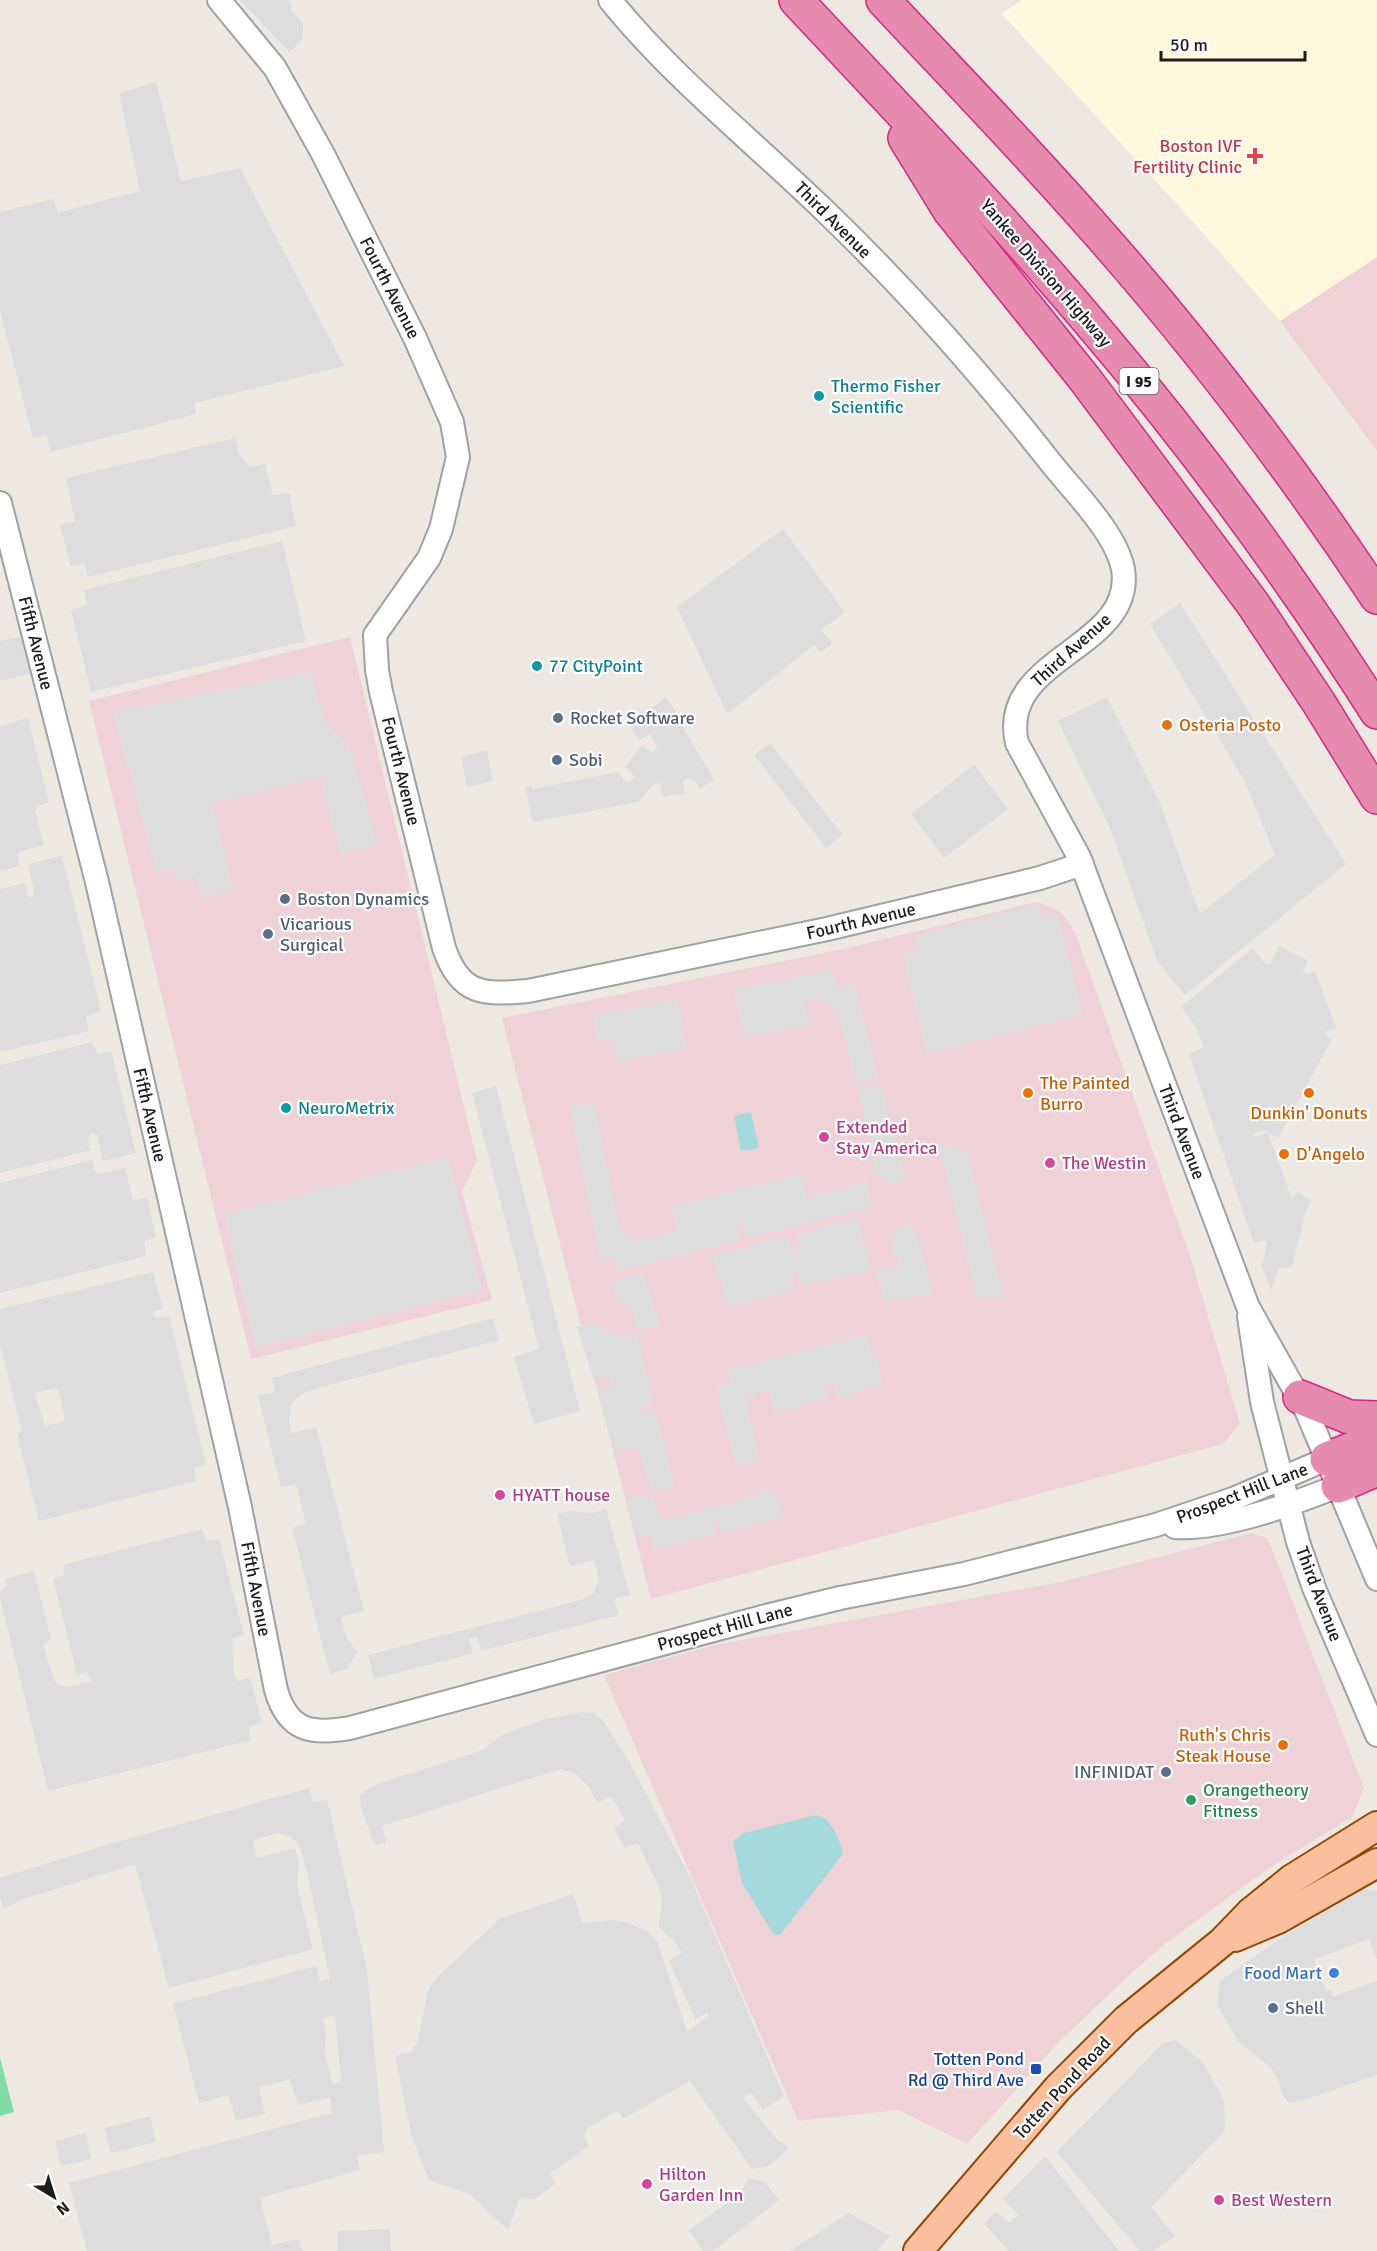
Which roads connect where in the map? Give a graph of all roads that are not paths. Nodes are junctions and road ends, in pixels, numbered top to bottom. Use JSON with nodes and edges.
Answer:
{"nodes":[{"id":1,"x":219,"y":0,"type":"edge"},
{"id":2,"x":610,"y":0,"type":"edge"},
{"id":3,"x":796,"y":0,"type":"edge"},
{"id":4,"x":883,"y":0,"type":"edge"},
{"id":5,"x":868,"y":77,"type":"junction"},
{"id":6,"x":0,"y":503,"type":"edge"},
{"id":7,"x":1377,"y":597,"type":"edge"},
{"id":8,"x":1377,"y":712,"type":"edge"},
{"id":9,"x":1377,"y":797,"type":"edge"},
{"id":10,"x":1082,"y":864,"type":"junction"},
{"id":11,"x":1248,"y":1307,"type":"junction"},
{"id":12,"x":1300,"y":1397,"type":"junction"},
{"id":13,"x":1377,"y":1418,"type":"edge"},
{"id":14,"x":1377,"y":1439,"type":"edge"},
{"id":15,"x":1377,"y":1469,"type":"edge"},
{"id":16,"x":1333,"y":1473,"type":"junction"},
{"id":17,"x":1282,"y":1479,"type":"junction"},
{"id":18,"x":1288,"y":1505,"type":"junction"},
{"id":19,"x":1156,"y":1525,"type":"junction"},
{"id":20,"x":1377,"y":1579,"type":"edge"},
{"id":21,"x":298,"y":1725,"type":"joint"},
{"id":22,"x":1377,"y":1735,"type":"edge"},
{"id":23,"x":1377,"y":1826,"type":"edge"},
{"id":24,"x":1377,"y":1863,"type":"edge"},
{"id":25,"x":1222,"y":1942,"type":"junction"},
{"id":26,"x":918,"y":2251,"type":"edge"}],
"edges":[{"from":1,"to":10,"type":"street","name":"Fourth Avenue"},
{"from":2,"to":10,"type":"street","name":"Third Avenue"},
{"from":3,"to":5,"type":"highway","name":"Yankee Division Highway","number":"I 95"},
{"from":4,"to":7,"type":"highway"},
{"from":5,"to":8,"type":"highway","name":"Yankee Division Highway","number":"I 95"},
{"from":5,"to":9,"type":"highway"},
{"from":6,"to":21,"type":"street","name":"Fifth Avenue"},
{"from":10,"to":11,"type":"street","name":"Third Avenue"},
{"from":11,"to":12,"type":"street","name":"Third Avenue"},
{"from":11,"to":17,"type":"street","name":"Third Avenue"},
{"from":12,"to":13,"type":"highway"},
{"from":12,"to":16,"type":"street","name":"Third Avenue"},
{"from":14,"to":16,"type":"highway"},
{"from":15,"to":16,"type":"highway"},
{"from":16,"to":17,"type":"street","name":"Prospect Hill Lane"},
{"from":16,"to":18,"type":"street","name":"Prospect Hill Lane"},
{"from":16,"to":20,"type":"street","name":"Third Avenue"},
{"from":17,"to":18,"type":"street","name":"Third Avenue"},
{"from":17,"to":19,"type":"street","name":"Prospect Hill Lane"},
{"from":18,"to":19,"type":"street","name":"Prospect Hill Lane"},
{"from":18,"to":22,"type":"street","name":"Third Avenue"},
{"from":19,"to":21,"type":"street","name":"Prospect Hill Lane"},
{"from":23,"to":25,"type":"main road","name":"Totten Pond Road"},
{"from":24,"to":25,"type":"main road","name":"Totten Pond Road"},
{"from":25,"to":26,"type":"main road","name":"Totten Pond Road"}]}
